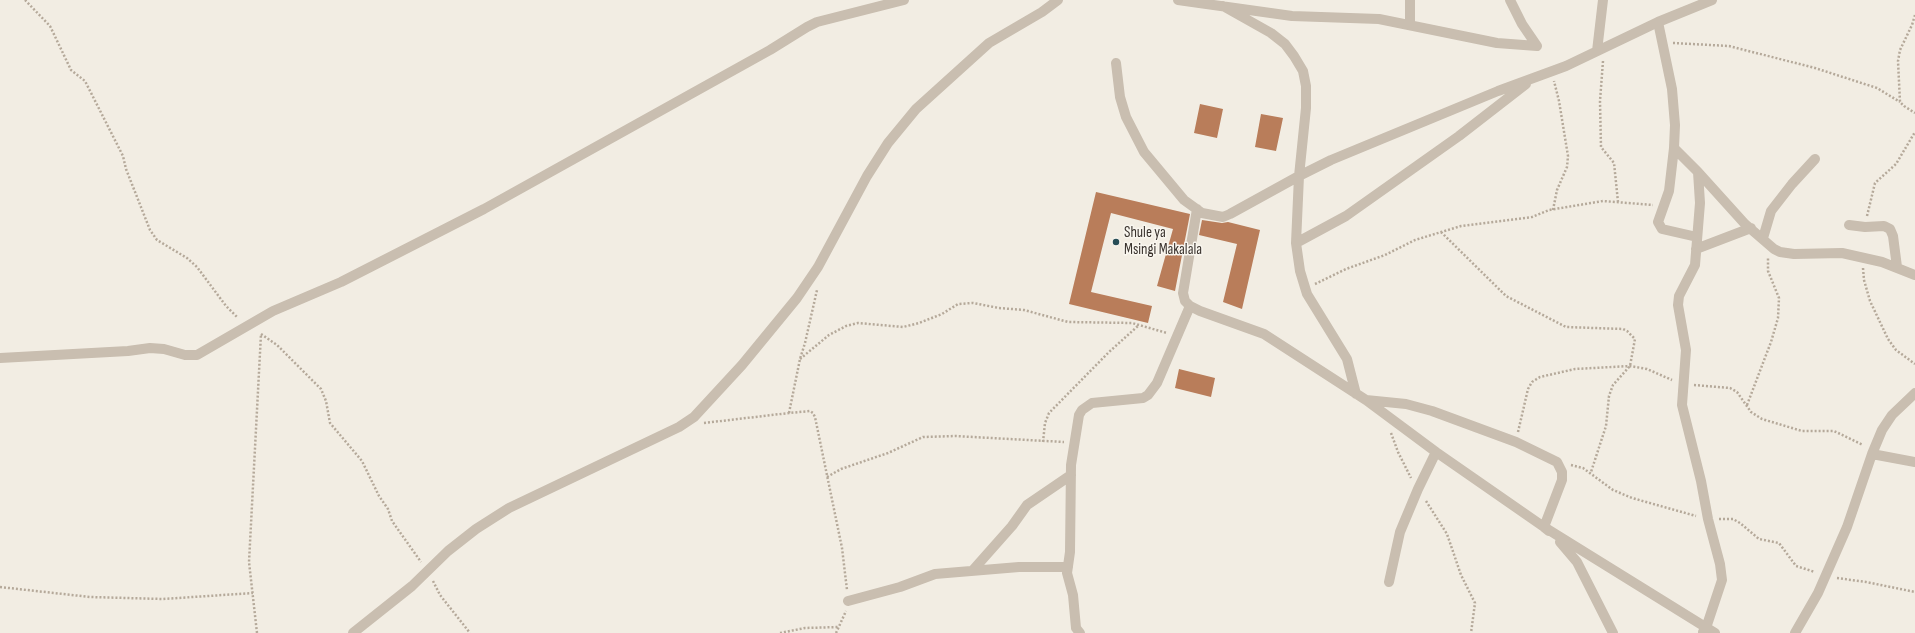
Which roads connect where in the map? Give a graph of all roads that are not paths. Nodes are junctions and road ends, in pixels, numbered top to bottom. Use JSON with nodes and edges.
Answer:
{"nodes":[{"id":1,"x":904,"y":0,"type":"edge"},
{"id":2,"x":1058,"y":0,"type":"edge"},
{"id":3,"x":1178,"y":0,"type":"edge"},
{"id":4,"x":1410,"y":0,"type":"edge"},
{"id":5,"x":1510,"y":0,"type":"edge"},
{"id":6,"x":1603,"y":0,"type":"edge"},
{"id":7,"x":1712,"y":0,"type":"edge"},
{"id":8,"x":1223,"y":6,"type":"junction"},
{"id":9,"x":1658,"y":22,"type":"junction"},
{"id":10,"x":1410,"y":25,"type":"junction"},
{"id":11,"x":1600,"y":49,"type":"junction"},
{"id":12,"x":1116,"y":63,"type":"dead end"},
{"id":13,"x":1535,"y":77,"type":"junction"},
{"id":14,"x":1674,"y":148,"type":"junction"},
{"id":15,"x":1815,"y":159,"type":"dead end"},
{"id":16,"x":1698,"y":172,"type":"junction"},
{"id":17,"x":1298,"y":176,"type":"junction"},
{"id":18,"x":1197,"y":209,"type":"junction"},
{"id":19,"x":1848,"y":225,"type":"dead end"},
{"id":20,"x":1751,"y":228,"type":"junction"},
{"id":21,"x":1697,"y":237,"type":"junction"},
{"id":22,"x":1763,"y":238,"type":"junction"},
{"id":23,"x":1296,"y":243,"type":"junction"},
{"id":24,"x":1696,"y":249,"type":"junction"},
{"id":25,"x":1897,"y":267,"type":"junction"},
{"id":26,"x":1915,"y":275,"type":"edge"},
{"id":27,"x":1190,"y":306,"type":"junction"},
{"id":28,"x":0,"y":358,"type":"edge"},
{"id":29,"x":1915,"y":393,"type":"edge"},
{"id":30,"x":1356,"y":394,"type":"junction"},
{"id":31,"x":1366,"y":400,"type":"junction"},
{"id":32,"x":1436,"y":452,"type":"junction"},
{"id":33,"x":1872,"y":452,"type":"junction"},
{"id":34,"x":1915,"y":462,"type":"edge"},
{"id":35,"x":1071,"y":476,"type":"junction"},
{"id":36,"x":1544,"y":527,"type":"junction"},
{"id":37,"x":1068,"y":567,"type":"junction"},
{"id":38,"x":973,"y":570,"type":"junction"},
{"id":39,"x":1388,"y":582,"type":"dead end"},
{"id":40,"x":848,"y":601,"type":"road end"},
{"id":41,"x":1708,"y":631,"type":"edge"},
{"id":42,"x":354,"y":633,"type":"edge"},
{"id":43,"x":1080,"y":633,"type":"edge"},
{"id":44,"x":1613,"y":633,"type":"edge"},
{"id":45,"x":1795,"y":633,"type":"edge"}],
"edges":[{"from":1,"to":28,"type":"street"},
{"from":2,"to":42,"type":"street"},
{"from":3,"to":8,"type":"street"},
{"from":4,"to":10,"type":"street"},
{"from":5,"to":10,"type":"street"},
{"from":6,"to":11,"type":"street"},
{"from":7,"to":9,"type":"street"},
{"from":8,"to":10,"type":"street"},
{"from":8,"to":17,"type":"street"},
{"from":9,"to":11,"type":"street"},
{"from":9,"to":14,"type":"street"},
{"from":11,"to":13,"type":"street"},
{"from":12,"to":18,"type":"street"},
{"from":13,"to":17,"type":"street"},
{"from":13,"to":23,"type":"street"},
{"from":14,"to":16,"type":"street"},
{"from":14,"to":21,"type":"street"},
{"from":15,"to":22,"type":"street"},
{"from":16,"to":20,"type":"street"},
{"from":16,"to":21,"type":"street"},
{"from":17,"to":18,"type":"street"},
{"from":17,"to":23,"type":"street"},
{"from":18,"to":27,"type":"street"},
{"from":19,"to":25,"type":"street"},
{"from":20,"to":22,"type":"street"},
{"from":20,"to":24,"type":"street"},
{"from":21,"to":24,"type":"street"},
{"from":22,"to":25,"type":"street"},
{"from":23,"to":30,"type":"street"},
{"from":24,"to":41,"type":"street"},
{"from":25,"to":26,"type":"street"},
{"from":27,"to":30,"type":"street"},
{"from":27,"to":35,"type":"street"},
{"from":29,"to":33,"type":"street"},
{"from":30,"to":31,"type":"street"},
{"from":31,"to":32,"type":"street"},
{"from":31,"to":36,"type":"street"},
{"from":32,"to":36,"type":"street"},
{"from":32,"to":39,"type":"street"},
{"from":33,"to":34,"type":"street"},
{"from":33,"to":45,"type":"street"},
{"from":35,"to":37,"type":"street"},
{"from":35,"to":38,"type":"street"},
{"from":36,"to":41,"type":"street"},
{"from":36,"to":44,"type":"street"},
{"from":37,"to":38,"type":"street"},
{"from":37,"to":43,"type":"street"},
{"from":38,"to":40,"type":"street"}]}
